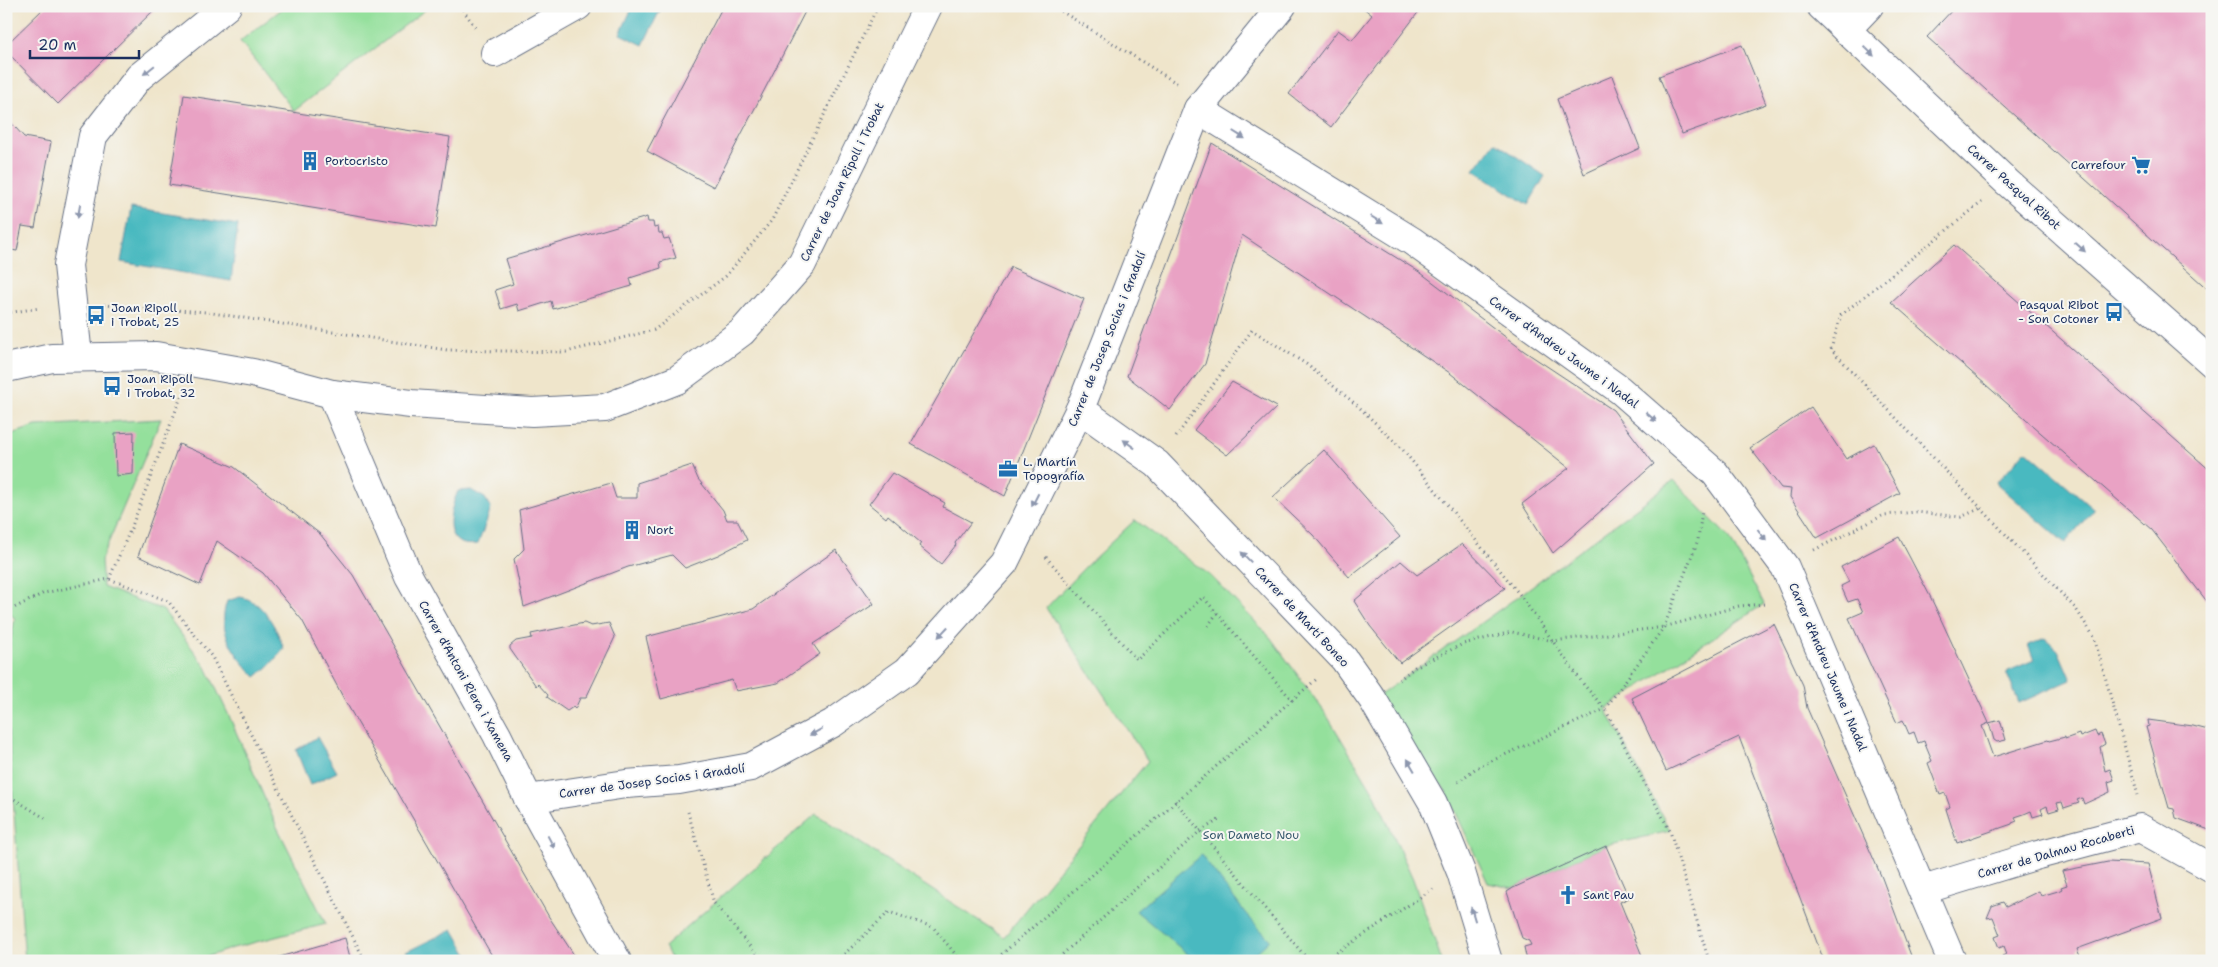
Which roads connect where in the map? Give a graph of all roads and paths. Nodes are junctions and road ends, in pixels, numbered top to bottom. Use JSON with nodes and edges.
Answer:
{"nodes":[{"id":1,"x":227,"y":6,"type":"edge"},
{"id":2,"x":578,"y":6,"type":"edge"},
{"id":3,"x":878,"y":6,"type":"edge"},
{"id":4,"x":928,"y":6,"type":"edge"},
{"id":5,"x":1053,"y":6,"type":"edge"},
{"id":6,"x":1282,"y":6,"type":"edge"},
{"id":7,"x":1820,"y":6,"type":"edge"},
{"id":8,"x":1869,"y":6,"type":"edge"},
{"id":9,"x":1846,"y":30,"type":"junction"},
{"id":10,"x":495,"y":53,"type":"dead end"},
{"id":11,"x":1198,"y":109,"type":"junction"},
{"id":12,"x":2007,"y":182,"type":"junction"},
{"id":13,"x":73,"y":306,"type":"junction"},
{"id":14,"x":6,"y":313,"type":"edge"},
{"id":15,"x":78,"y":356,"type":"junction"},
{"id":16,"x":2212,"y":363,"type":"edge"},
{"id":17,"x":6,"y":368,"type":"edge"},
{"id":18,"x":332,"y":394,"type":"junction"},
{"id":19,"x":1080,"y":409,"type":"junction"},
{"id":20,"x":168,"y":429,"type":"dead end"},
{"id":21,"x":1157,"y":464,"type":"junction"},
{"id":22,"x":1715,"y":473,"type":"junction"},
{"id":23,"x":1981,"y":508,"type":"junction"},
{"id":24,"x":1020,"y":530,"type":"junction"},
{"id":25,"x":1785,"y":567,"type":"junction"},
{"id":26,"x":109,"y":579,"type":"junction"},
{"id":27,"x":6,"y":601,"type":"edge"},
{"id":28,"x":1800,"y":601,"type":"junction"},
{"id":29,"x":13,"y":609,"type":"junction"},
{"id":30,"x":6,"y":612,"type":"edge"},
{"id":31,"x":1217,"y":613,"type":"junction"},
{"id":32,"x":1208,"y":626,"type":"dead end"},
{"id":33,"x":1664,"y":628,"type":"junction"},
{"id":34,"x":1553,"y":641,"type":"junction"},
{"id":35,"x":1373,"y":700,"type":"junction"},
{"id":36,"x":1606,"y":709,"type":"junction"},
{"id":37,"x":679,"y":780,"type":"junction"},
{"id":38,"x":6,"y":794,"type":"edge"},
{"id":39,"x":528,"y":799,"type":"junction"},
{"id":40,"x":1175,"y":802,"type":"junction"},
{"id":41,"x":1433,"y":803,"type":"junction"},
{"id":42,"x":48,"y":820,"type":"dead end"},
{"id":43,"x":1219,"y":820,"type":"dead end"},
{"id":44,"x":2140,"y":828,"type":"junction"},
{"id":45,"x":1200,"y":830,"type":"junction"},
{"id":46,"x":2212,"y":868,"type":"edge"},
{"id":47,"x":1461,"y":872,"type":"junction"},
{"id":48,"x":1923,"y":890,"type":"junction"},
{"id":49,"x":6,"y":929,"type":"edge"},
{"id":50,"x":9,"y":961,"type":"edge"},
{"id":51,"x":365,"y":961,"type":"edge"},
{"id":52,"x":616,"y":961,"type":"edge"},
{"id":53,"x":762,"y":961,"type":"edge"},
{"id":54,"x":837,"y":961,"type":"edge"},
{"id":55,"x":960,"y":961,"type":"edge"},
{"id":56,"x":994,"y":961,"type":"edge"},
{"id":57,"x":1055,"y":961,"type":"edge"},
{"id":58,"x":1309,"y":961,"type":"edge"},
{"id":59,"x":1324,"y":961,"type":"edge"},
{"id":60,"x":1488,"y":961,"type":"edge"},
{"id":61,"x":1709,"y":961,"type":"edge"},
{"id":62,"x":1952,"y":961,"type":"edge"}],
"edges":[{"from":1,"to":13,"type":"street","one_way":true},
{"from":2,"to":10,"type":"street"},
{"from":3,"to":13,"type":"path"},
{"from":4,"to":18,"type":"street","name":"Carrer de Joan Ripoll i Trobat"},
{"from":5,"to":11,"type":"path"},
{"from":6,"to":11,"type":"street","name":"Carrer de Josep Socias i Gradolí"},
{"from":7,"to":9,"type":"street","name":"Carrer Pasqual Ribot"},
{"from":8,"to":9,"type":"street"},
{"from":9,"to":12,"type":"street","name":"Carrer Pasqual Ribot","one_way":true},
{"from":11,"to":19,"type":"street","name":"Carrer de Josep Socias i Gradolí"},
{"from":11,"to":22,"type":"street","name":"Carrer d'Andreu Jaume i Nadal","one_way":true},
{"from":12,"to":16,"type":"street","name":"Carrer Pasqual Ribot","one_way":true},
{"from":12,"to":23,"type":"path"},
{"from":13,"to":14,"type":"path"},
{"from":13,"to":15,"type":"street"},
{"from":15,"to":17,"type":"street","name":"Carrer de Joan Ripoll i Trobat"},
{"from":15,"to":18,"type":"street","name":"Carrer de Joan Ripoll i Trobat"},
{"from":18,"to":39,"type":"street","name":"Carrer d'Antoni Riera i Xamena"},
{"from":21,"to":19,"type":"street","name":"Carrer de Martí Boneo","one_way":true},
{"from":19,"to":24,"type":"street","name":"Carrer de Josep Socias i Gradolí","one_way":true},
{"from":20,"to":26,"type":"path"},
{"from":21,"to":34,"type":"path"},
{"from":35,"to":21,"type":"street","name":"Carrer de Martí Boneo","one_way":true},
{"from":22,"to":25,"type":"street","name":"Carrer d'Andreu Jaume i Nadal","one_way":true},
{"from":22,"to":33,"type":"path"},
{"from":23,"to":25,"type":"path"},
{"from":23,"to":44,"type":"path"},
{"from":24,"to":31,"type":"path"},
{"from":24,"to":37,"type":"street","name":"Carrer de Josep Socias i Gradolí","one_way":true},
{"from":25,"to":28,"type":"street","name":"Carrer d'Andreu Jaume i Nadal"},
{"from":26,"to":29,"type":"path"},
{"from":26,"to":51,"type":"path"},
{"from":27,"to":29,"type":"path"},
{"from":28,"to":33,"type":"path"},
{"from":28,"to":48,"type":"street","name":"Carrer d'Andreu Jaume i Nadal"},
{"from":29,"to":30,"type":"path"},
{"from":31,"to":32,"type":"path"},
{"from":31,"to":40,"type":"path"},
{"from":33,"to":34,"type":"path"},
{"from":33,"to":36,"type":"path"},
{"from":34,"to":35,"type":"path"},
{"from":34,"to":36,"type":"path"},
{"from":41,"to":35,"type":"street","name":"Carrer de Martí Boneo","one_way":true},
{"from":36,"to":41,"type":"path"},
{"from":36,"to":61,"type":"path"},
{"from":37,"to":39,"type":"street","name":"Carrer de Josep Socias i Gradolí"},
{"from":37,"to":53,"type":"path"},
{"from":38,"to":42,"type":"path"},
{"from":39,"to":52,"type":"street","name":"Carrer d'Antoni Riera i Xamena","one_way":true},
{"from":40,"to":45,"type":"path"},
{"from":40,"to":56,"type":"path"},
{"from":41,"to":47,"type":"street","name":"Carrer de Martí Boneo"},
{"from":43,"to":45,"type":"path"},
{"from":44,"to":46,"type":"street","name":"Carrer de Dalmau Rocaberti"},
{"from":44,"to":48,"type":"street","name":"Carrer de Dalmau Rocaberti"},
{"from":45,"to":57,"type":"path"},
{"from":45,"to":58,"type":"path"},
{"from":47,"to":59,"type":"path"},
{"from":60,"to":47,"type":"street","name":"Carrer de Martí Boneo","one_way":true},
{"from":48,"to":62,"type":"street","name":"Carrer d'Andreu Jaume i Nadal"},
{"from":49,"to":50,"type":"path"},
{"from":54,"to":55,"type":"path"}]}
